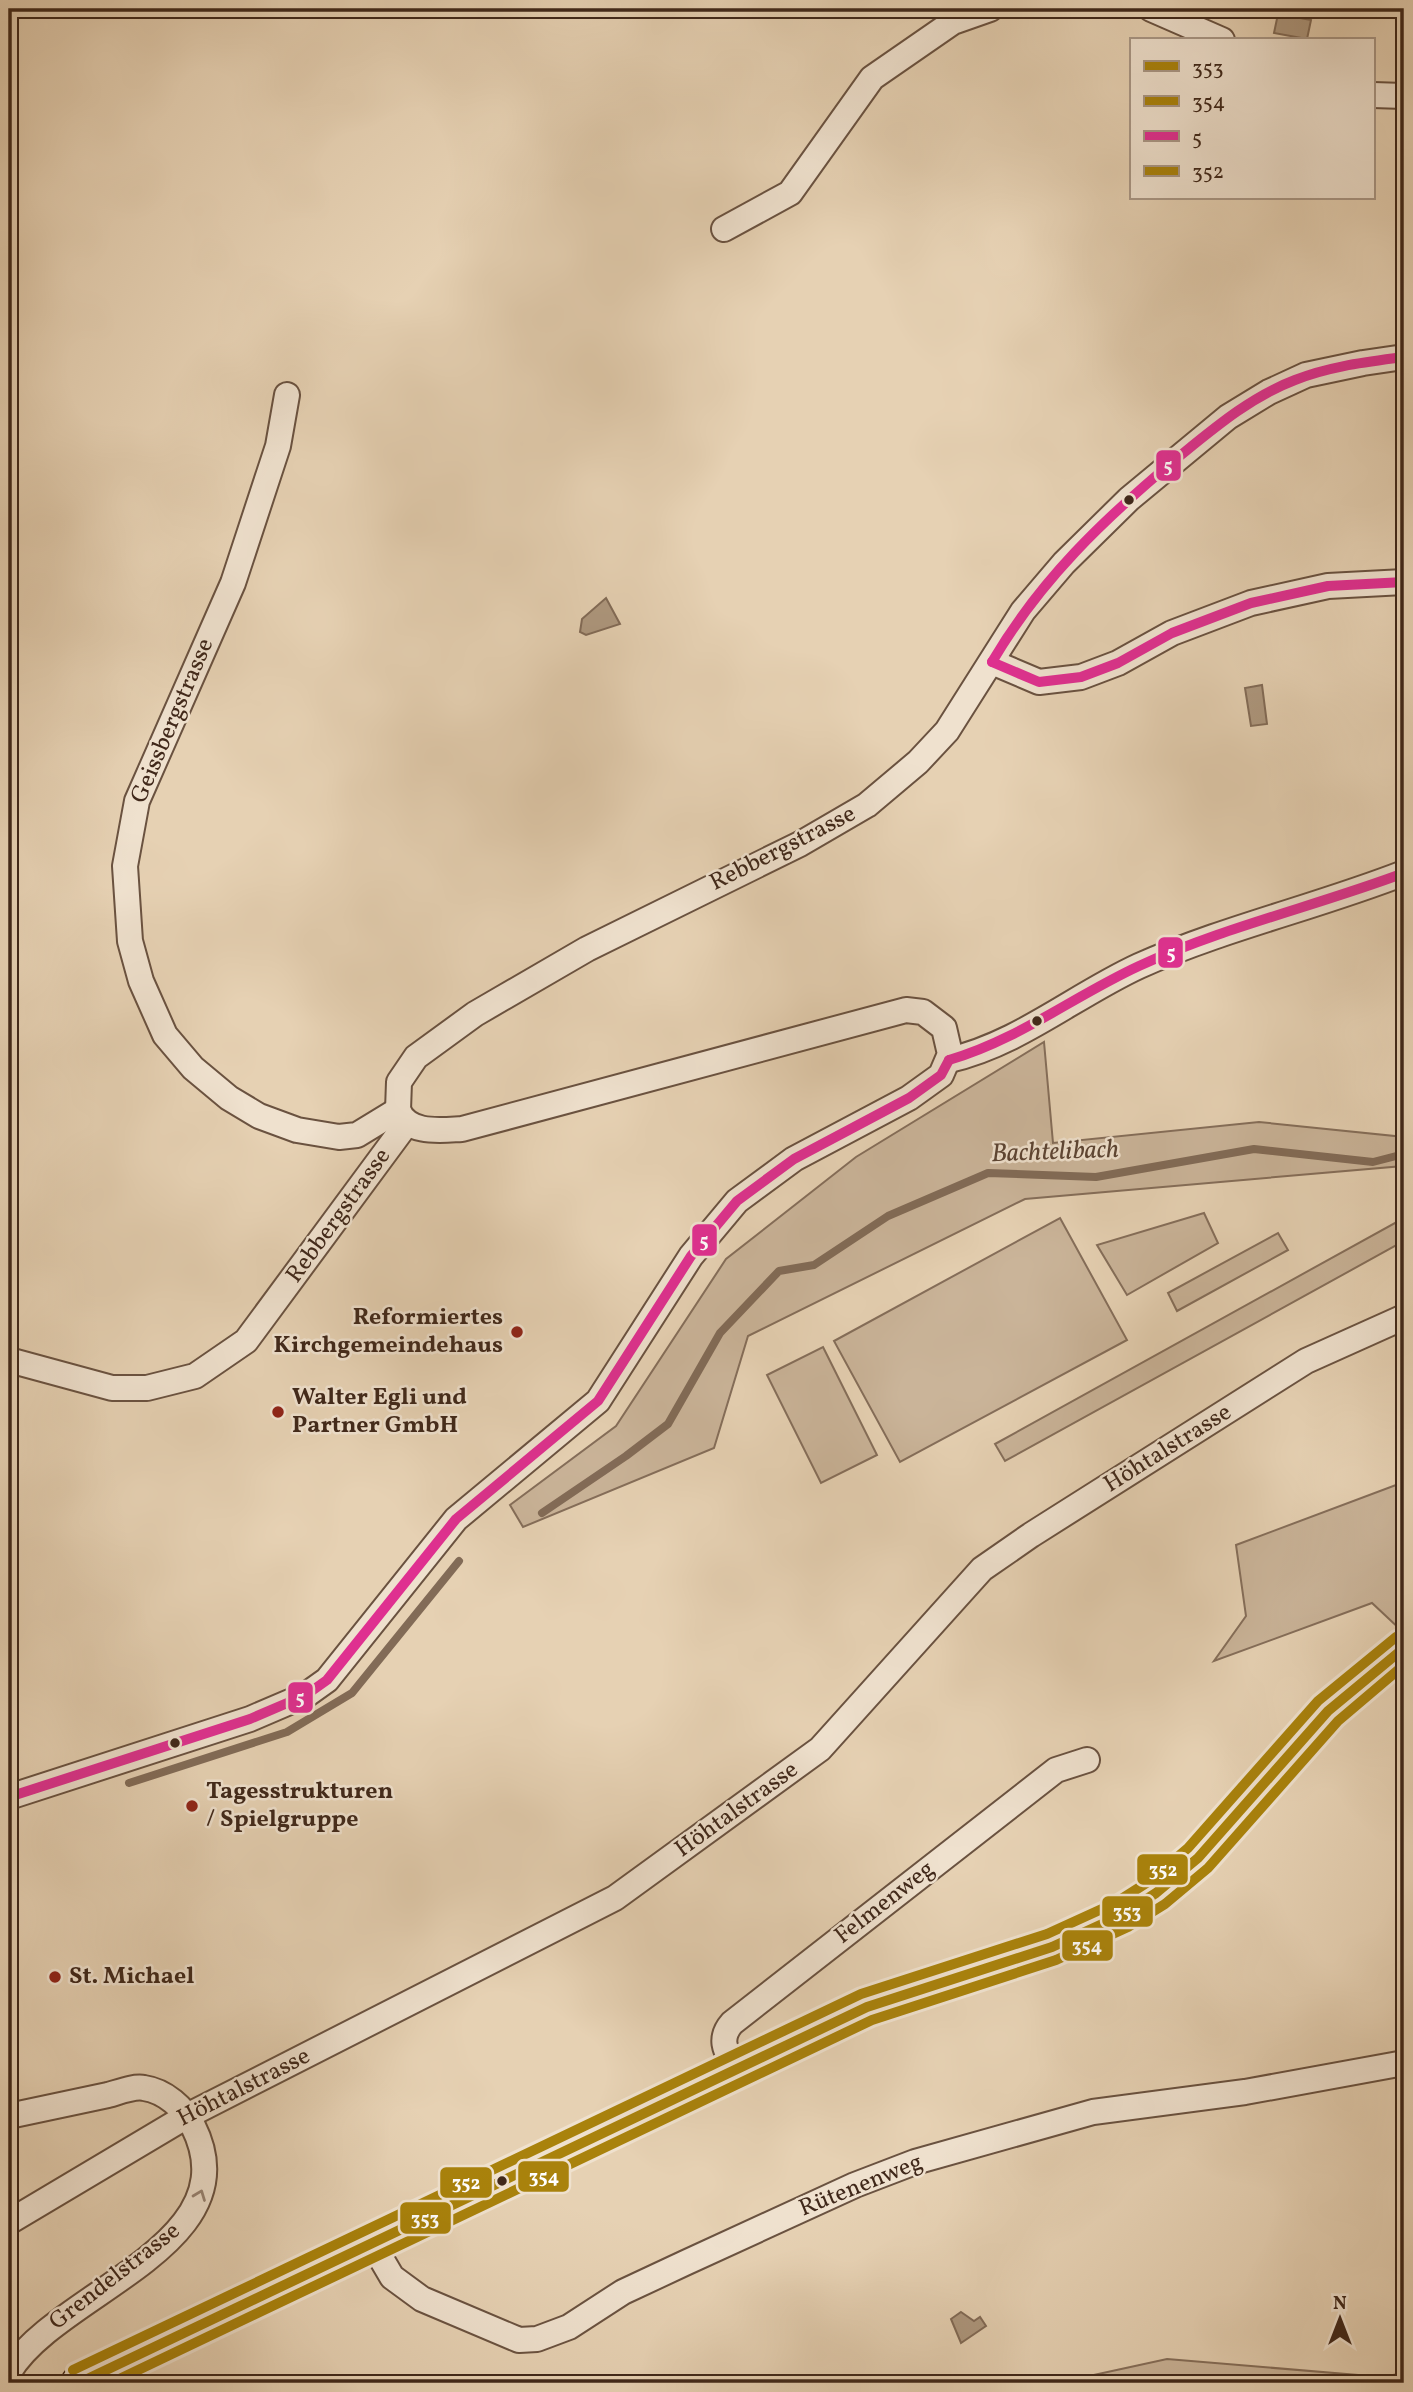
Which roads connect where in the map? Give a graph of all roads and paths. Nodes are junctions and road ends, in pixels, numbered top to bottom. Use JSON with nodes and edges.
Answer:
{"nodes":[{"id":1,"x":990,"y":9,"type":"edge"},
{"id":2,"x":1152,"y":9,"type":"edge"},
{"id":3,"x":1217,"y":38,"type":"edge"},
{"id":4,"x":1374,"y":95,"type":"edge"},
{"id":5,"x":1404,"y":96,"type":"edge"},
{"id":6,"x":724,"y":229,"type":"dead end"},
{"id":7,"x":1404,"y":358,"type":"edge"},
{"id":8,"x":287,"y":395,"type":"dead end"},
{"id":9,"x":1404,"y":582,"type":"edge"},
{"id":10,"x":992,"y":662,"type":"junction"},
{"id":11,"x":1404,"y":873,"type":"edge"},
{"id":12,"x":949,"y":1060,"type":"junction"},
{"id":13,"x":402,"y":1117,"type":"junction"},
{"id":14,"x":1404,"y":1317,"type":"edge"},
{"id":15,"x":9,"y":1360,"type":"edge"},
{"id":16,"x":1404,"y":1648,"type":"edge"},
{"id":17,"x":1087,"y":1760,"type":"dead end"},
{"id":18,"x":9,"y":1797,"type":"edge"},
{"id":19,"x":1404,"y":2063,"type":"edge"},
{"id":20,"x":736,"y":2071,"type":"junction"},
{"id":21,"x":9,"y":2116,"type":"edge"},
{"id":22,"x":187,"y":2116,"type":"junction"},
{"id":23,"x":9,"y":2222,"type":"edge"},
{"id":24,"x":372,"y":2243,"type":"junction"},
{"id":25,"x":9,"y":2372,"type":"edge"},
{"id":26,"x":79,"y":2383,"type":"edge"}],
"edges":[{"from":1,"to":6,"type":"street"},
{"from":2,"to":3,"type":"street"},
{"from":4,"to":5,"type":"street"},
{"from":7,"to":10,"type":"street","name":"Rebbergstrasse"},
{"from":8,"to":13,"type":"street","name":"Geissbergstrasse"},
{"from":9,"to":10,"type":"street"},
{"from":10,"to":13,"type":"street","name":"Rebbergstrasse"},
{"from":11,"to":12,"type":"street"},
{"from":12,"to":13,"type":"street"},
{"from":12,"to":18,"type":"street"},
{"from":13,"to":15,"type":"street","name":"Rebbergstrasse"},
{"from":14,"to":22,"type":"street","name":"Höhtalstrasse"},
{"from":16,"to":20,"type":"main road"},
{"from":17,"to":20,"type":"street","name":"Felmenweg"},
{"from":19,"to":24,"type":"street","name":"Rütenenweg"},
{"from":20,"to":24,"type":"main road"},
{"from":21,"to":22,"type":"street","name":"Grendelstrasse"},
{"from":22,"to":23,"type":"street","name":"Höhtalstrasse"},
{"from":25,"to":22,"type":"street","name":"Grendelstrasse","one_way":true},
{"from":24,"to":26,"type":"main road"}]}
